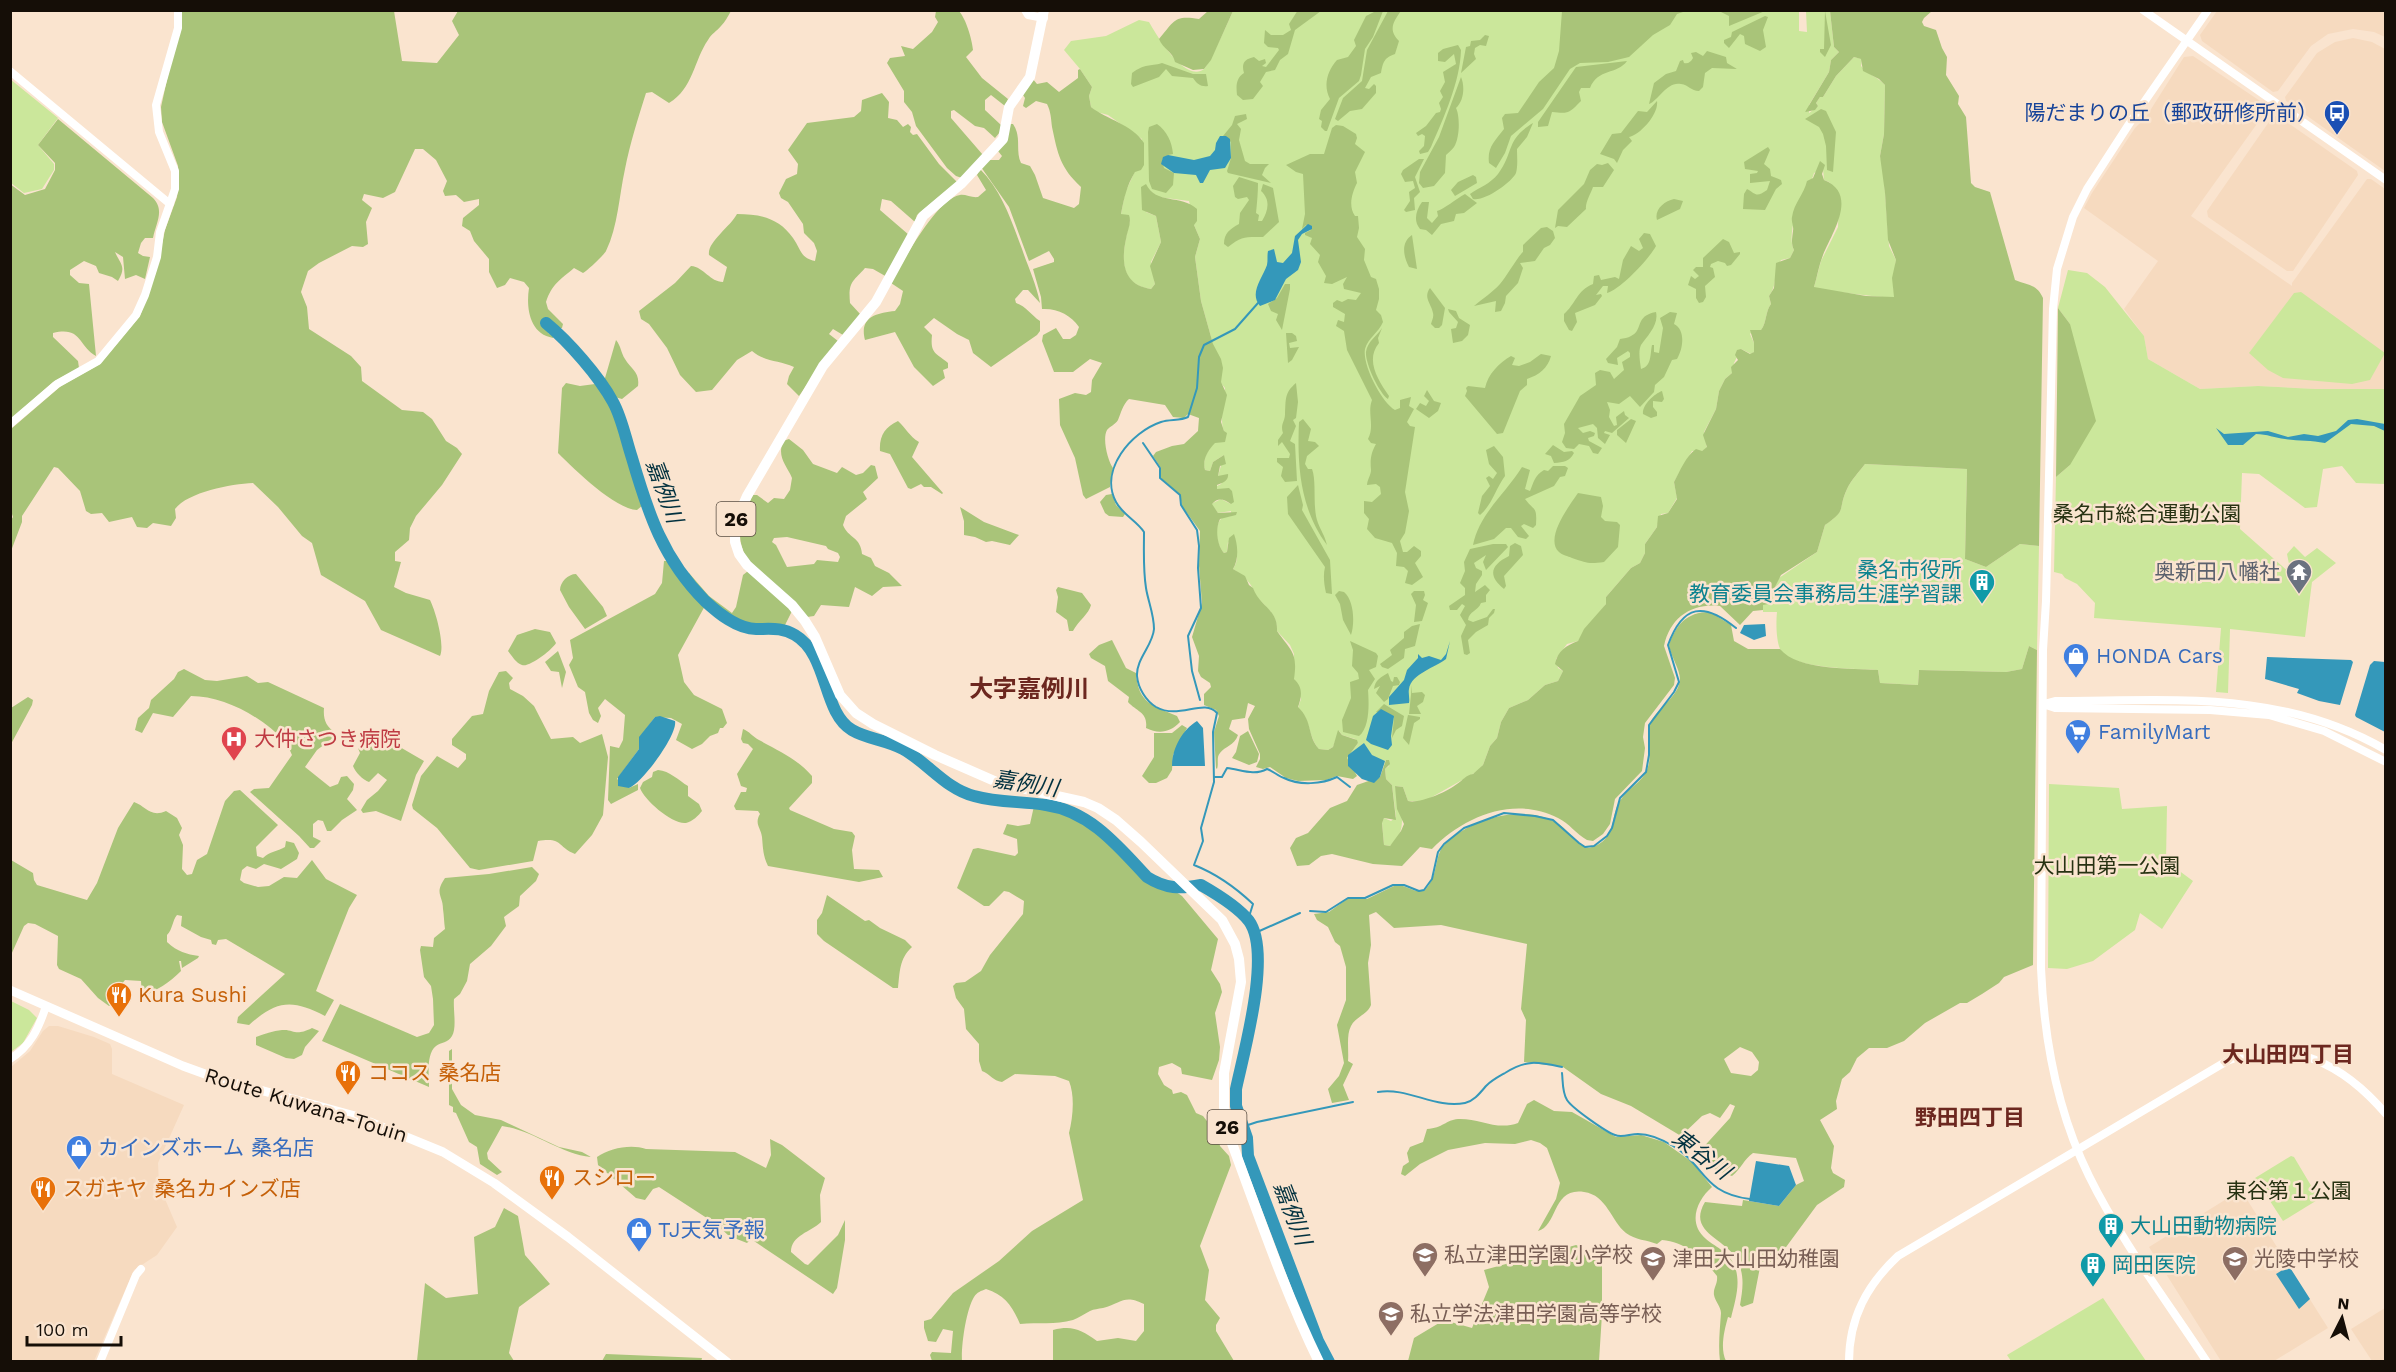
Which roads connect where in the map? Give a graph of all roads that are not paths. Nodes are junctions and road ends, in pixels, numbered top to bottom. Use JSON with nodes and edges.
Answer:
{"nodes":[{"id":1,"x":178,"y":10,"type":"edge"},
{"id":2,"x":1025,"y":10,"type":"edge"},
{"id":3,"x":2143,"y":10,"type":"edge"},
{"id":4,"x":2208,"y":10,"type":"edge"},
{"id":5,"x":1044,"y":14,"type":"edge"},
{"id":6,"x":2186,"y":41,"type":"junction"},
{"id":7,"x":10,"y":71,"type":"edge"},
{"id":8,"x":2385,"y":180,"type":"edge"},
{"id":9,"x":170,"y":204,"type":"junction"},
{"id":10,"x":10,"y":424,"type":"edge"},
{"id":11,"x":2043,"y":704,"type":"junction"},
{"id":12,"x":2385,"y":750,"type":"edge"},
{"id":13,"x":2385,"y":762,"type":"edge"},
{"id":14,"x":10,"y":990,"type":"edge"},
{"id":15,"x":46,"y":1006,"type":"junction"},
{"id":16,"x":10,"y":1059,"type":"edge"},
{"id":17,"x":2385,"y":1114,"type":"edge"},
{"id":18,"x":2077,"y":1150,"type":"junction"},
{"id":19,"x":141,"y":1269,"type":"dead end"},
{"id":20,"x":100,"y":1362,"type":"edge"},
{"id":21,"x":728,"y":1362,"type":"edge"},
{"id":22,"x":1319,"y":1362,"type":"edge"},
{"id":23,"x":1849,"y":1362,"type":"edge"},
{"id":24,"x":2207,"y":1362,"type":"edge"}],
"edges":[{"from":1,"to":9,"type":"street"},
{"from":2,"to":5,"type":"street"},
{"from":3,"to":6,"type":"street"},
{"from":4,"to":6,"type":"street"},
{"from":5,"to":22,"type":"main road","number":"26"},
{"from":6,"to":8,"type":"street"},
{"from":6,"to":11,"type":"street"},
{"from":7,"to":9,"type":"street"},
{"from":9,"to":10,"type":"street"},
{"from":11,"to":12,"type":"street"},
{"from":11,"to":13,"type":"street"},
{"from":11,"to":18,"type":"street"},
{"from":14,"to":15,"type":"main road","name":"Route Kuwana-Touin"},
{"from":15,"to":16,"type":"street"},
{"from":15,"to":21,"type":"main road","name":"Route Kuwana-Touin"},
{"from":17,"to":18,"type":"street"},
{"from":18,"to":23,"type":"street"},
{"from":18,"to":24,"type":"street"},
{"from":19,"to":20,"type":"street"}]}
